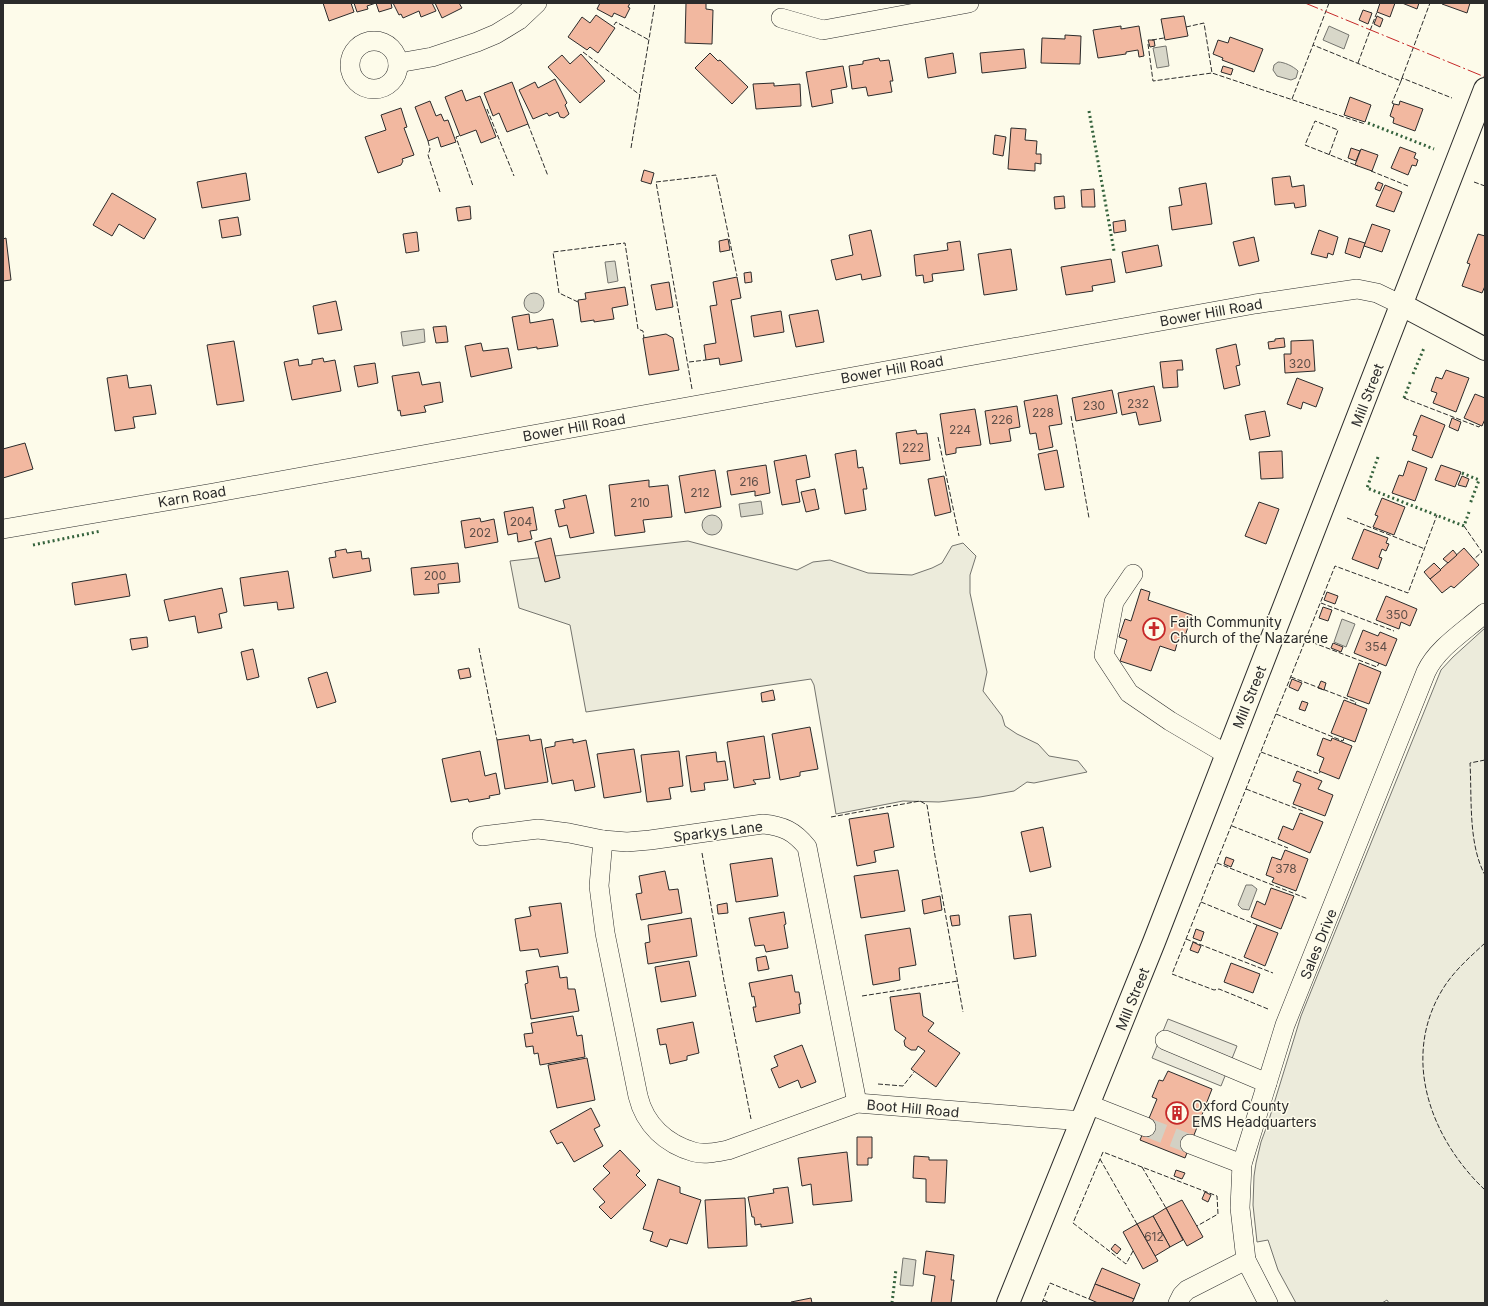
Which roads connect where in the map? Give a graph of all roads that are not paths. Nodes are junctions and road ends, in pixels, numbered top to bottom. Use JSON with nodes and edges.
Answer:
{"nodes":[{"id":1,"x":536,"y":3,"type":"edge"},
{"id":2,"x":969,"y":3,"type":"edge"},
{"id":3,"x":938,"y":6,"type":"edge"},
{"id":4,"x":781,"y":18,"type":"dead end"},
{"id":5,"x":398,"y":63,"type":"dead end"},
{"id":6,"x":1485,"y":89,"type":"edge"},
{"id":7,"x":1402,"y":305,"type":"junction"},
{"id":8,"x":1485,"y":349,"type":"edge"},
{"id":9,"x":381,"y":462,"type":"joint"},
{"id":10,"x":3,"y":529,"type":"edge"},
{"id":11,"x":1133,"y":574,"type":"dead end"},
{"id":12,"x":1485,"y":613,"type":"edge"},
{"id":13,"x":1226,"y":754,"type":"junction"},
{"id":14,"x":482,"y":836,"type":"dead end"},
{"id":15,"x":603,"y":840,"type":"junction"},
{"id":16,"x":1165,"y":1040,"type":"dead end"},
{"id":17,"x":1267,"y":1084,"type":"junction"},
{"id":18,"x":857,"y":1103,"type":"junction"},
{"id":19,"x":1086,"y":1113,"type":"junction"},
{"id":20,"x":1146,"y":1127,"type":"tunnel mouth"},
{"id":21,"x":1190,"y":1144,"type":"tunnel mouth"},
{"id":22,"x":1242,"y":1164,"type":"junction"},
{"id":23,"x":1246,"y":1260,"type":"junction"},
{"id":24,"x":1008,"y":1303,"type":"edge"},
{"id":25,"x":1178,"y":1303,"type":"edge"},
{"id":26,"x":1268,"y":1303,"type":"edge"}],
"edges":[{"from":1,"to":5,"type":"street"},
{"from":2,"to":3,"type":"street"},
{"from":3,"to":4,"type":"street"},
{"from":6,"to":7,"type":"main road","name":"Mill Street"},
{"from":7,"to":8,"type":"main road"},
{"from":7,"to":9,"type":"street","name":"Bower Hill Road"},
{"from":7,"to":13,"type":"main road","name":"Mill Street"},
{"from":9,"to":10,"type":"street","name":"Karn Road"},
{"from":11,"to":13,"type":"street"},
{"from":12,"to":17,"type":"street","name":"Sales Drive"},
{"from":13,"to":19,"type":"main road","name":"Mill Street"},
{"from":14,"to":15,"type":"street","name":"Sparkys Lane"},
{"from":15,"to":18,"type":"street","name":"Sparkys Lane"},
{"from":15,"to":18,"type":"street","name":"Boot Hill Road"},
{"from":16,"to":17,"type":"street"},
{"from":17,"to":22,"type":"street","name":"Sales Drive"},
{"from":18,"to":19,"type":"street","name":"Boot Hill Road"},
{"from":19,"to":20,"type":"street","name":"Boot Hill Road"},
{"from":19,"to":24,"type":"main road","name":"Mill Street"},
{"from":21,"to":22,"type":"street"},
{"from":22,"to":23,"type":"street","name":"Sales Drive"},
{"from":23,"to":25,"type":"street"},
{"from":23,"to":26,"type":"street","name":"Sales Drive"}]}
